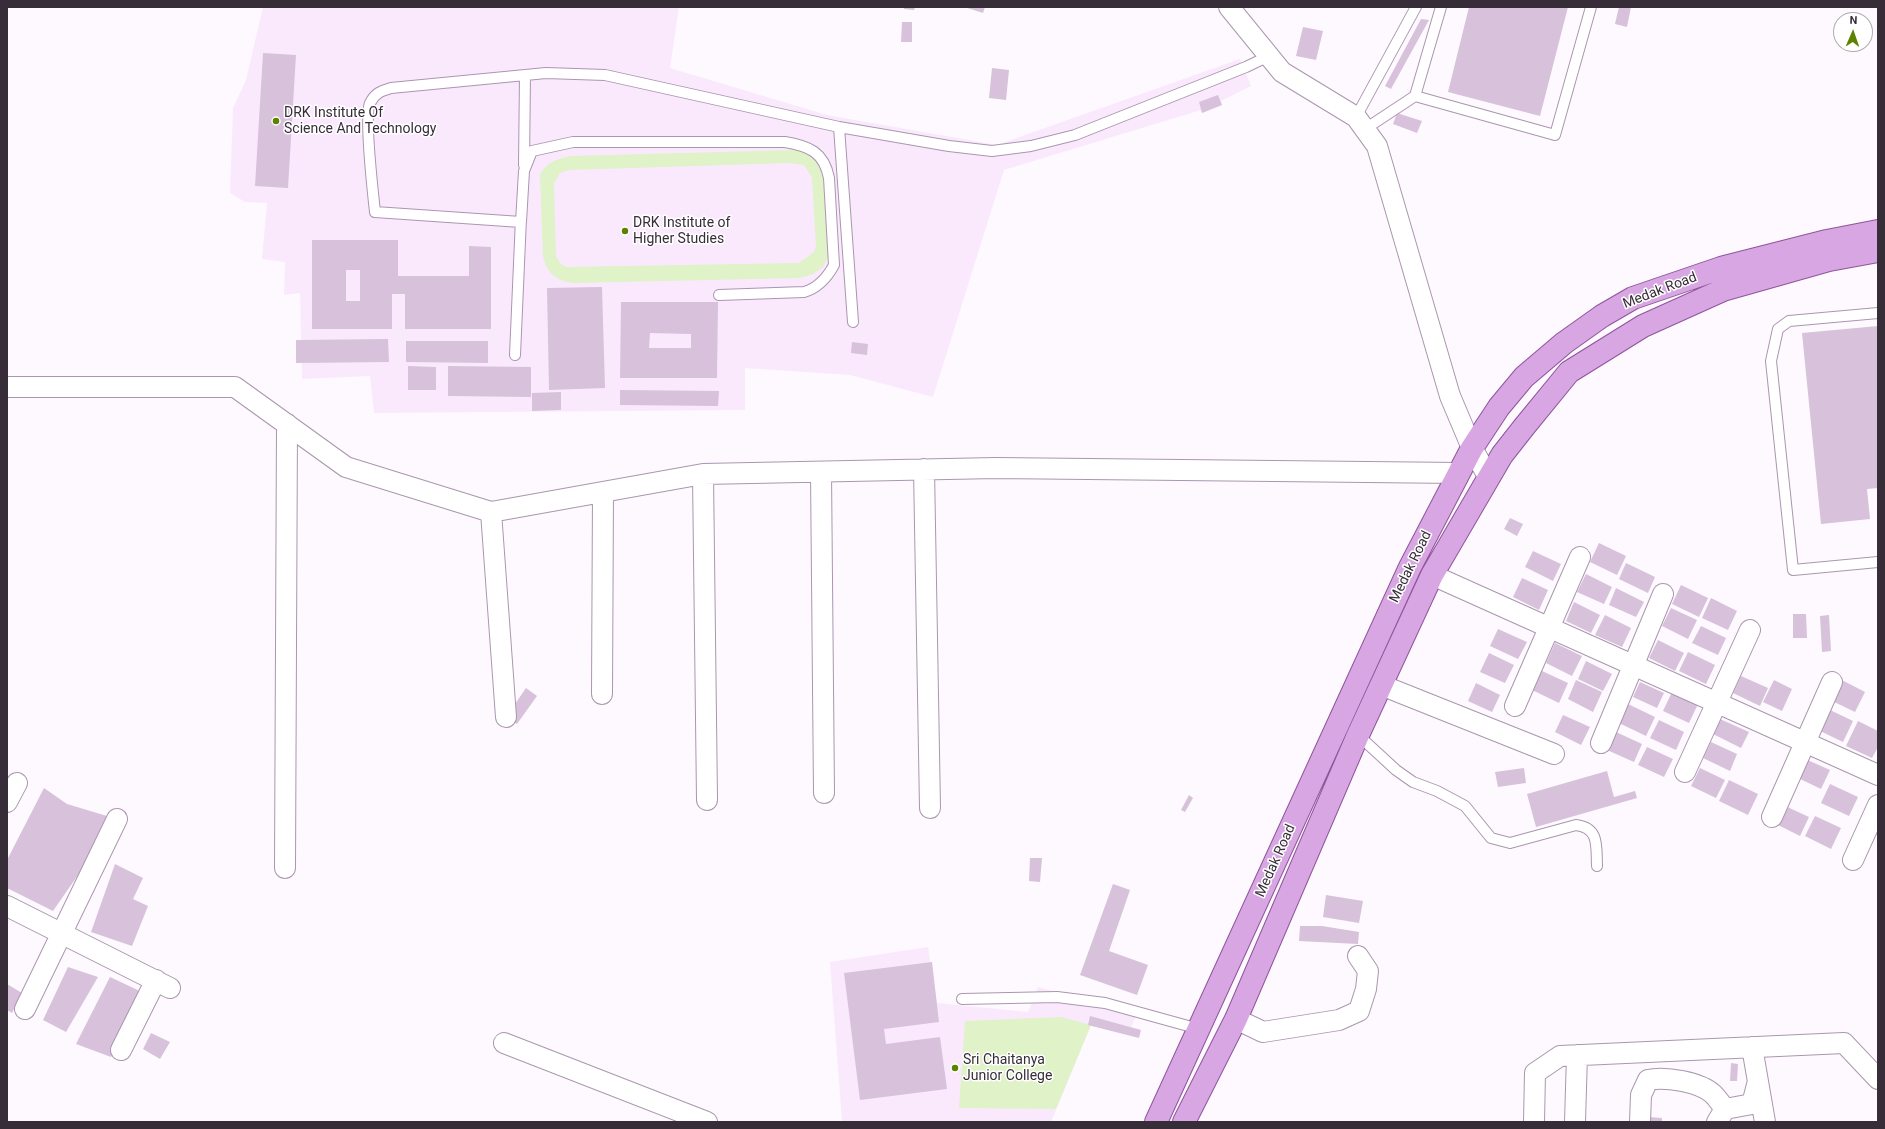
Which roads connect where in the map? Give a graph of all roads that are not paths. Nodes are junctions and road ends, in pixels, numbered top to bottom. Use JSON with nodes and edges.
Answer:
{"nodes":[{"id":1,"x":1229,"y":7,"type":"edge"},
{"id":2,"x":1416,"y":7,"type":"edge"},
{"id":3,"x":1441,"y":7,"type":"edge"},
{"id":4,"x":1591,"y":7,"type":"edge"},
{"id":5,"x":1269,"y":56,"type":"junction"},
{"id":6,"x":525,"y":75,"type":"junction"},
{"id":7,"x":1415,"y":96,"type":"junction"},
{"id":8,"x":1361,"y":123,"type":"junction"},
{"id":9,"x":839,"y":127,"type":"junction"},
{"id":10,"x":524,"y":171,"type":"junction"},
{"id":11,"x":521,"y":218,"type":"junction"},
{"id":12,"x":1878,"y":231,"type":"edge"},
{"id":13,"x":1878,"y":251,"type":"edge"},
{"id":14,"x":720,"y":295,"type":"dead end"},
{"id":15,"x":1878,"y":313,"type":"edge"},
{"id":16,"x":853,"y":322,"type":"dead end"},
{"id":17,"x":515,"y":355,"type":"dead end"},
{"id":18,"x":7,"y":387,"type":"edge"},
{"id":19,"x":287,"y":424,"type":"junction"},
{"id":20,"x":1472,"y":448,"type":"junction"},
{"id":21,"x":924,"y":469,"type":"junction"},
{"id":22,"x":821,"y":472,"type":"junction"},
{"id":23,"x":1459,"y":473,"type":"junction"},
{"id":24,"x":703,"y":474,"type":"junction"},
{"id":25,"x":1489,"y":478,"type":"junction"},
{"id":26,"x":603,"y":492,"type":"junction"},
{"id":27,"x":491,"y":512,"type":"junction"},
{"id":28,"x":1580,"y":558,"type":"dead end"},
{"id":29,"x":1878,"y":562,"type":"edge"},
{"id":30,"x":1432,"y":575,"type":"junction"},
{"id":31,"x":1663,"y":594,"type":"dead end"},
{"id":32,"x":1550,"y":627,"type":"junction"},
{"id":33,"x":1750,"y":630,"type":"dead end"},
{"id":34,"x":1634,"y":665,"type":"junction"},
{"id":35,"x":1832,"y":682,"type":"dead end"},
{"id":36,"x":1381,"y":685,"type":"junction"},
{"id":37,"x":602,"y":694,"type":"dead end"},
{"id":38,"x":1717,"y":702,"type":"junction"},
{"id":39,"x":1515,"y":706,"type":"dead end"},
{"id":40,"x":506,"y":716,"type":"dead end"},
{"id":41,"x":1358,"y":735,"type":"junction"},
{"id":42,"x":1804,"y":742,"type":"junction"},
{"id":43,"x":1601,"y":743,"type":"dead end"},
{"id":44,"x":1554,"y":754,"type":"dead end"},
{"id":45,"x":1685,"y":772,"type":"dead end"},
{"id":46,"x":1878,"y":774,"type":"edge"},
{"id":47,"x":17,"y":783,"type":"dead end"},
{"id":48,"x":824,"y":793,"type":"dead end"},
{"id":49,"x":707,"y":800,"type":"dead end"},
{"id":50,"x":7,"y":802,"type":"edge"},
{"id":51,"x":1878,"y":805,"type":"edge"},
{"id":52,"x":930,"y":808,"type":"dead end"},
{"id":53,"x":1772,"y":817,"type":"dead end"},
{"id":54,"x":117,"y":819,"type":"dead end"},
{"id":55,"x":1853,"y":860,"type":"dead end"},
{"id":56,"x":1597,"y":866,"type":"dead end"},
{"id":57,"x":285,"y":868,"type":"dead end"},
{"id":58,"x":7,"y":906,"type":"edge"},
{"id":59,"x":62,"y":933,"type":"junction"},
{"id":60,"x":1358,"y":956,"type":"dead end"},
{"id":61,"x":962,"y":999,"type":"dead end"},
{"id":62,"x":25,"y":1009,"type":"dead end"},
{"id":63,"x":1236,"y":1019,"type":"junction"},
{"id":64,"x":1199,"y":1029,"type":"junction"},
{"id":65,"x":504,"y":1043,"type":"dead end"},
{"id":66,"x":1752,"y":1047,"type":"junction"},
{"id":67,"x":121,"y":1050,"type":"dead end"},
{"id":68,"x":1577,"y":1055,"type":"junction"},
{"id":69,"x":1878,"y":1079,"type":"edge"},
{"id":70,"x":1758,"y":1081,"type":"junction"},
{"id":71,"x":1721,"y":1116,"type":"edge"},
{"id":72,"x":707,"y":1122,"type":"edge"},
{"id":73,"x":1156,"y":1122,"type":"edge"},
{"id":74,"x":1184,"y":1122,"type":"edge"},
{"id":75,"x":1534,"y":1122,"type":"edge"},
{"id":76,"x":1575,"y":1122,"type":"edge"},
{"id":77,"x":1640,"y":1122,"type":"edge"},
{"id":78,"x":1765,"y":1122,"type":"edge"}],
"edges":[{"from":1,"to":5,"type":"street"},
{"from":2,"to":8,"type":"lane"},
{"from":3,"to":7,"type":"lane"},
{"from":4,"to":7,"type":"lane"},
{"from":5,"to":8,"type":"street"},
{"from":5,"to":9,"type":"lane"},
{"from":6,"to":9,"type":"lane"},
{"from":6,"to":10,"type":"lane"},
{"from":6,"to":11,"type":"lane"},
{"from":7,"to":8,"type":"lane"},
{"from":8,"to":20,"type":"street"},
{"from":9,"to":16,"type":"lane"},
{"from":10,"to":11,"type":"lane"},
{"from":10,"to":14,"type":"lane"},
{"from":11,"to":17,"type":"lane"},
{"from":12,"to":20,"type":"main road","name":"Medak Road"},
{"from":13,"to":25,"type":"main road","name":"Medak Road"},
{"from":15,"to":29,"type":"lane"},
{"from":18,"to":19,"type":"street"},
{"from":19,"to":27,"type":"street"},
{"from":19,"to":57,"type":"street"},
{"from":20,"to":23,"type":"main road","name":"Medak Road"},
{"from":20,"to":25,"type":"street"},
{"from":21,"to":22,"type":"street"},
{"from":21,"to":23,"type":"street"},
{"from":21,"to":52,"type":"street"},
{"from":22,"to":24,"type":"street"},
{"from":22,"to":48,"type":"street"},
{"from":23,"to":64,"type":"main road","name":"Medak Road"},
{"from":24,"to":26,"type":"street"},
{"from":24,"to":49,"type":"street"},
{"from":25,"to":30,"type":"main road","name":"Medak Road"},
{"from":26,"to":27,"type":"street"},
{"from":26,"to":37,"type":"street"},
{"from":27,"to":40,"type":"street"},
{"from":28,"to":32,"type":"street"},
{"from":30,"to":32,"type":"street"},
{"from":30,"to":36,"type":"main road","name":"Medak Road"},
{"from":31,"to":34,"type":"street"},
{"from":32,"to":34,"type":"street"},
{"from":32,"to":39,"type":"street"},
{"from":33,"to":38,"type":"street"},
{"from":34,"to":38,"type":"street"},
{"from":34,"to":43,"type":"street"},
{"from":35,"to":42,"type":"street"},
{"from":36,"to":41,"type":"main road","name":"Medak Road"},
{"from":36,"to":44,"type":"street"},
{"from":38,"to":42,"type":"street"},
{"from":38,"to":45,"type":"street"},
{"from":41,"to":56,"type":"lane"},
{"from":41,"to":63,"type":"main road","name":"Medak Road"},
{"from":42,"to":46,"type":"street"},
{"from":42,"to":53,"type":"street"},
{"from":47,"to":50,"type":"street"},
{"from":51,"to":55,"type":"street"},
{"from":54,"to":59,"type":"street"},
{"from":58,"to":59,"type":"street"},
{"from":59,"to":62,"type":"street"},
{"from":59,"to":67,"type":"street"},
{"from":60,"to":63,"type":"street"},
{"from":61,"to":64,"type":"lane"},
{"from":63,"to":74,"type":"main road","name":"Medak Road"},
{"from":64,"to":73,"type":"main road","name":"Medak Road"},
{"from":65,"to":72,"type":"street"},
{"from":66,"to":68,"type":"street"},
{"from":66,"to":69,"type":"street"},
{"from":66,"to":70,"type":"street"},
{"from":68,"to":75,"type":"street"},
{"from":68,"to":76,"type":"street"},
{"from":70,"to":71,"type":"street"},
{"from":70,"to":78,"type":"street"},
{"from":71,"to":77,"type":"street"}]}
